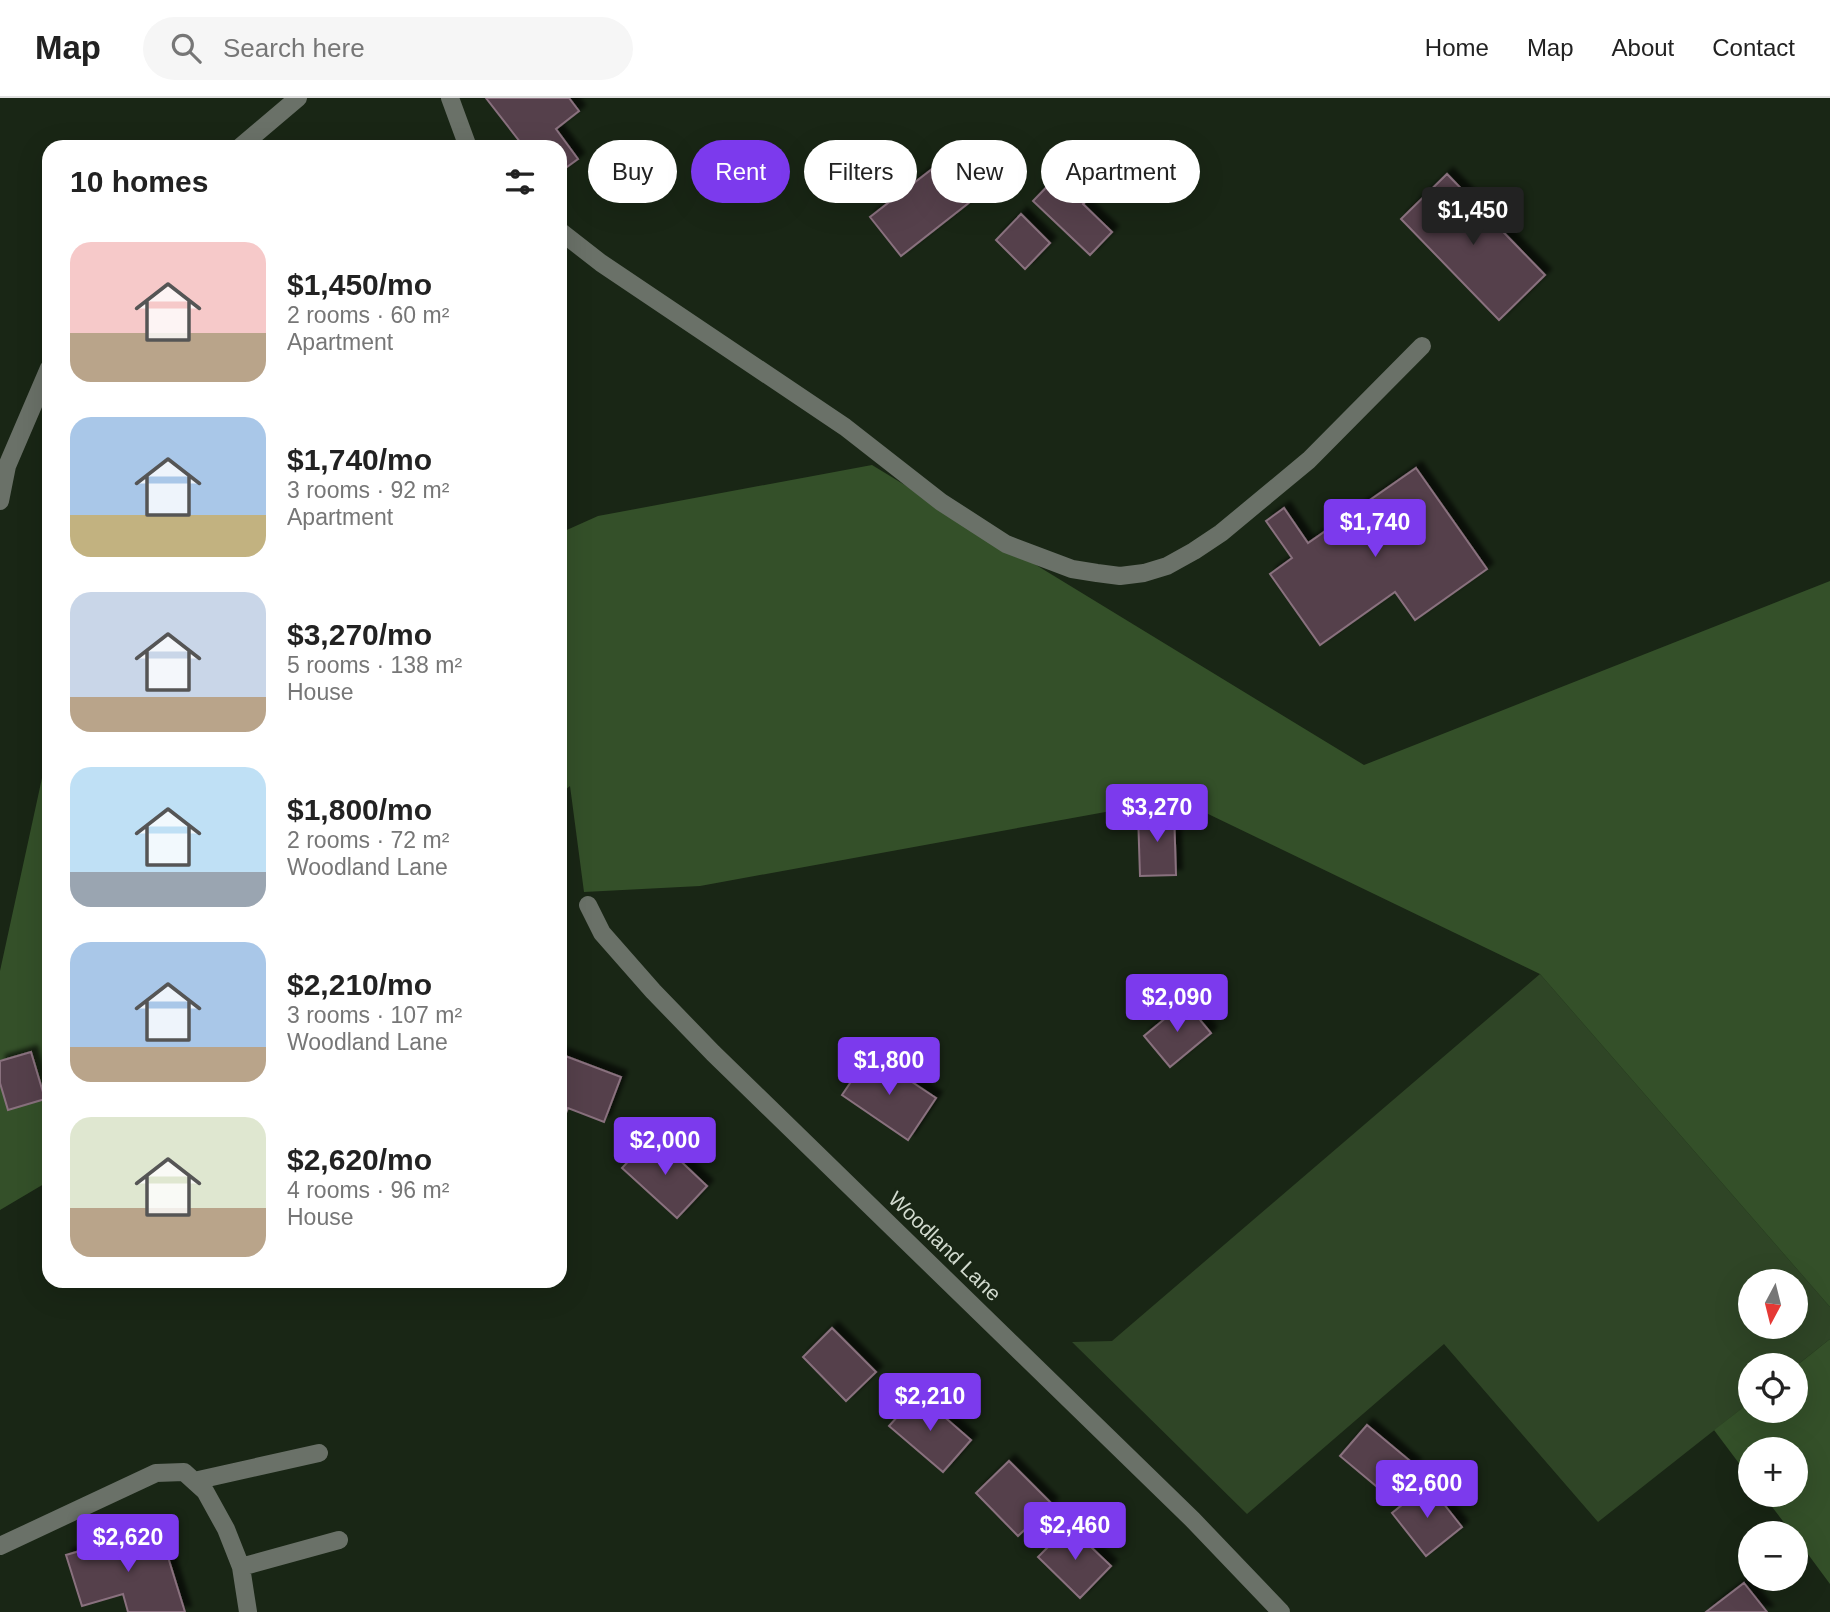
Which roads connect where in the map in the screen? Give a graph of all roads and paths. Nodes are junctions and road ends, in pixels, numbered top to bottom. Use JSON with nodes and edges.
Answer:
{"nodes":[{"id":1,"x":298,"y":98,"type":"edge"},
{"id":2,"x":450,"y":98,"type":"edge"},
{"id":3,"x":248,"y":140,"type":"edge"},
{"id":4,"x":465,"y":140,"type":"edge"},
{"id":5,"x":567,"y":236,"type":"edge"},
{"id":6,"x":1422,"y":346,"type":"dead end"},
{"id":7,"x":42,"y":384,"type":"edge"},
{"id":8,"x":0,"y":502,"type":"edge"},
{"id":9,"x":588,"y":905,"type":"dead end"},
{"id":10,"x":319,"y":1453,"type":"dead end"},
{"id":11,"x":194,"y":1481,"type":"junction"},
{"id":12,"x":339,"y":1540,"type":"dead end"},
{"id":13,"x":0,"y":1546,"type":"edge"},
{"id":14,"x":241,"y":1567,"type":"junction"},
{"id":15,"x":248,"y":1612,"type":"edge"},
{"id":16,"x":1281,"y":1612,"type":"edge"}],
"edges":[{"from":1,"to":3,"type":"street"},
{"from":2,"to":4,"type":"street"},
{"from":5,"to":6,"type":"street"},
{"from":7,"to":8,"type":"street"},
{"from":9,"to":16,"type":"street","name":"Woodland Lane"},
{"from":10,"to":11,"type":"street"},
{"from":11,"to":13,"type":"street"},
{"from":11,"to":14,"type":"street"},
{"from":12,"to":14,"type":"street"},
{"from":14,"to":15,"type":"street"}]}
